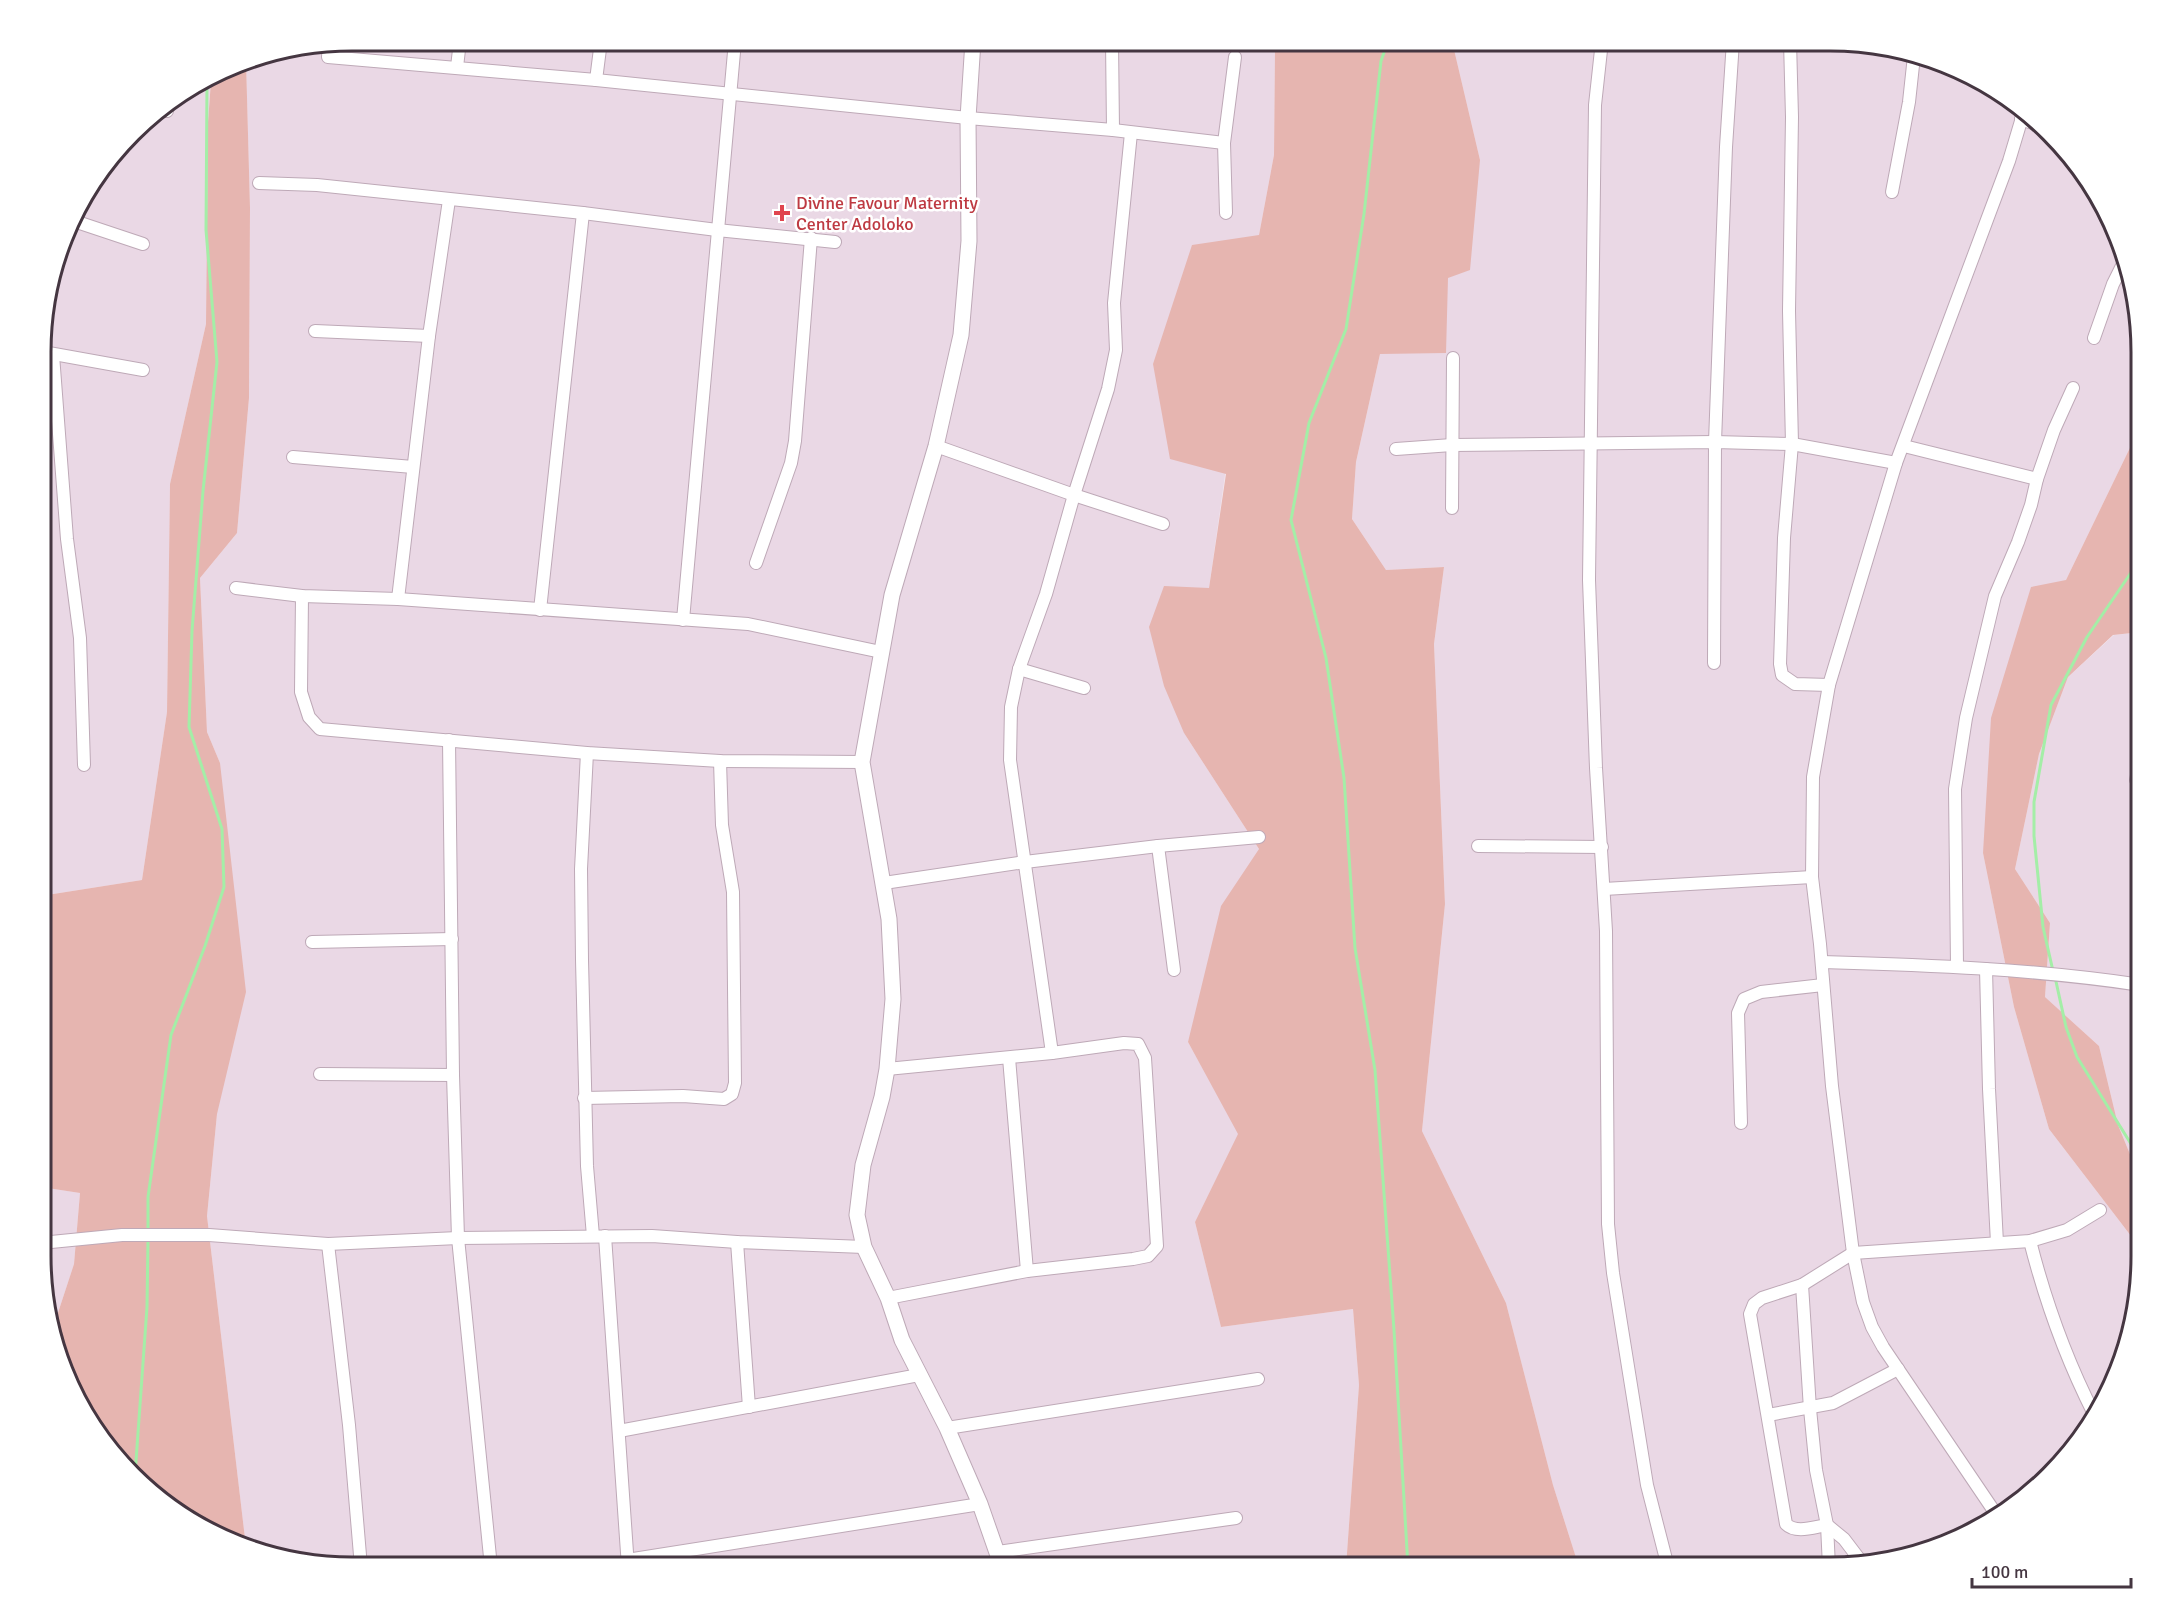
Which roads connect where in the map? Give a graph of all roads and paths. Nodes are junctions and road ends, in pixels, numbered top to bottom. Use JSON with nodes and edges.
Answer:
{"nodes":[{"id":1,"x":459,"y":51,"type":"edge"},
{"id":2,"x":600,"y":51,"type":"edge"},
{"id":3,"x":734,"y":51,"type":"edge"},
{"id":4,"x":972,"y":51,"type":"edge"},
{"id":5,"x":1112,"y":51,"type":"edge"},
{"id":6,"x":1601,"y":51,"type":"edge"},
{"id":7,"x":1732,"y":51,"type":"edge"},
{"id":8,"x":1790,"y":51,"type":"edge"},
{"id":9,"x":329,"y":52,"type":"edge"},
{"id":10,"x":1235,"y":57,"type":"dead end"},
{"id":11,"x":1913,"y":63,"type":"edge"},
{"id":12,"x":457,"y":67,"type":"junction"},
{"id":13,"x":597,"y":80,"type":"junction"},
{"id":14,"x":729,"y":94,"type":"junction"},
{"id":15,"x":968,"y":118,"type":"junction"},
{"id":16,"x":2021,"y":120,"type":"edge"},
{"id":17,"x":1113,"y":130,"type":"junction"},
{"id":18,"x":1131,"y":133,"type":"junction"},
{"id":19,"x":1224,"y":143,"type":"junction"},
{"id":20,"x":260,"y":183,"type":"dead end"},
{"id":21,"x":1892,"y":192,"type":"dead end"},
{"id":22,"x":449,"y":200,"type":"junction"},
{"id":23,"x":583,"y":213,"type":"junction"},
{"id":24,"x":1226,"y":213,"type":"dead end"},
{"id":25,"x":80,"y":223,"type":"edge"},
{"id":26,"x":717,"y":231,"type":"junction"},
{"id":27,"x":811,"y":238,"type":"junction"},
{"id":28,"x":835,"y":242,"type":"dead end"},
{"id":29,"x":143,"y":244,"type":"dead end"},
{"id":30,"x":2120,"y":270,"type":"edge"},
{"id":31,"x":315,"y":332,"type":"dead end"},
{"id":32,"x":429,"y":336,"type":"junction"},
{"id":33,"x":2094,"y":338,"type":"dead end"},
{"id":34,"x":51,"y":354,"type":"edge"},
{"id":35,"x":1453,"y":358,"type":"dead end"},
{"id":36,"x":143,"y":370,"type":"dead end"},
{"id":37,"x":51,"y":382,"type":"edge"},
{"id":38,"x":2073,"y":388,"type":"dead end"},
{"id":39,"x":1714,"y":442,"type":"junction"},
{"id":40,"x":1592,"y":444,"type":"junction"},
{"id":41,"x":1792,"y":444,"type":"junction"},
{"id":42,"x":1452,"y":445,"type":"junction"},
{"id":43,"x":936,"y":446,"type":"junction"},
{"id":44,"x":1904,"y":446,"type":"junction"},
{"id":45,"x":1396,"y":449,"type":"dead end"},
{"id":46,"x":293,"y":457,"type":"dead end"},
{"id":47,"x":1896,"y":463,"type":"junction"},
{"id":48,"x":413,"y":467,"type":"junction"},
{"id":49,"x":2037,"y":479,"type":"junction"},
{"id":50,"x":1074,"y":495,"type":"junction"},
{"id":51,"x":1452,"y":508,"type":"dead end"},
{"id":52,"x":1163,"y":524,"type":"dead end"},
{"id":53,"x":756,"y":563,"type":"dead end"},
{"id":54,"x":236,"y":588,"type":"dead end"},
{"id":55,"x":302,"y":596,"type":"junction"},
{"id":56,"x":398,"y":598,"type":"junction"},
{"id":57,"x":540,"y":610,"type":"junction"},
{"id":58,"x":683,"y":620,"type":"junction"},
{"id":59,"x":881,"y":652,"type":"junction"},
{"id":60,"x":1714,"y":663,"type":"dead end"},
{"id":61,"x":1019,"y":669,"type":"junction"},
{"id":62,"x":1829,"y":685,"type":"junction"},
{"id":63,"x":1084,"y":688,"type":"dead end"},
{"id":64,"x":449,"y":740,"type":"junction"},
{"id":65,"x":587,"y":753,"type":"junction"},
{"id":66,"x":720,"y":761,"type":"junction"},
{"id":67,"x":862,"y":762,"type":"junction"},
{"id":68,"x":84,"y":765,"type":"dead end"},
{"id":69,"x":1260,"y":837,"type":"dead end"},
{"id":70,"x":1158,"y":846,"type":"junction"},
{"id":71,"x":1478,"y":846,"type":"dead end"},
{"id":72,"x":1602,"y":847,"type":"junction"},
{"id":73,"x":1025,"y":862,"type":"junction"},
{"id":74,"x":1812,"y":878,"type":"junction"},
{"id":75,"x":884,"y":883,"type":"junction"},
{"id":76,"x":1604,"y":890,"type":"junction"},
{"id":77,"x":452,"y":939,"type":"junction"},
{"id":78,"x":312,"y":942,"type":"dead end"},
{"id":79,"x":1822,"y":962,"type":"junction"},
{"id":80,"x":1957,"y":966,"type":"junction"},
{"id":81,"x":1986,"y":969,"type":"junction"},
{"id":82,"x":1174,"y":970,"type":"dead end"},
{"id":83,"x":2131,"y":984,"type":"edge"},
{"id":84,"x":1823,"y":985,"type":"junction"},
{"id":85,"x":1052,"y":1053,"type":"junction"},
{"id":86,"x":1009,"y":1058,"type":"junction"},
{"id":87,"x":887,"y":1069,"type":"junction"},
{"id":88,"x":320,"y":1074,"type":"dead end"},
{"id":89,"x":453,"y":1074,"type":"junction"},
{"id":90,"x":584,"y":1098,"type":"junction"},
{"id":91,"x":1741,"y":1123,"type":"dead end"},
{"id":92,"x":2100,"y":1210,"type":"dead end"},
{"id":93,"x":599,"y":1236,"type":"junction"},
{"id":94,"x":458,"y":1238,"type":"junction"},
{"id":95,"x":2030,"y":1241,"type":"junction"},
{"id":96,"x":738,"y":1242,"type":"junction"},
{"id":97,"x":1997,"y":1242,"type":"junction"},
{"id":98,"x":51,"y":1243,"type":"edge"},
{"id":99,"x":328,"y":1244,"type":"junction"},
{"id":100,"x":864,"y":1246,"type":"junction"},
{"id":101,"x":1853,"y":1253,"type":"junction"},
{"id":102,"x":1027,"y":1271,"type":"junction"},
{"id":103,"x":1802,"y":1285,"type":"junction"},
{"id":104,"x":888,"y":1298,"type":"junction"},
{"id":105,"x":1898,"y":1369,"type":"junction"},
{"id":106,"x":919,"y":1375,"type":"junction"},
{"id":107,"x":1258,"y":1379,"type":"dead end"},
{"id":108,"x":749,"y":1407,"type":"junction"},
{"id":109,"x":2090,"y":1407,"type":"edge"},
{"id":110,"x":1810,"y":1408,"type":"junction"},
{"id":111,"x":1768,"y":1415,"type":"junction"},
{"id":112,"x":947,"y":1428,"type":"junction"},
{"id":113,"x":619,"y":1431,"type":"junction"},
{"id":114,"x":980,"y":1504,"type":"junction"},
{"id":115,"x":1993,"y":1509,"type":"edge"},
{"id":116,"x":1236,"y":1518,"type":"dead end"},
{"id":117,"x":1827,"y":1525,"type":"junction"},
{"id":118,"x":998,"y":1552,"type":"junction"},
{"id":119,"x":1856,"y":1555,"type":"edge"},
{"id":120,"x":360,"y":1557,"type":"edge"},
{"id":121,"x":490,"y":1557,"type":"edge"},
{"id":122,"x":628,"y":1557,"type":"edge"},
{"id":123,"x":669,"y":1557,"type":"edge"},
{"id":124,"x":999,"y":1557,"type":"edge"},
{"id":125,"x":1665,"y":1557,"type":"edge"},
{"id":126,"x":1828,"y":1557,"type":"edge"}],
"edges":[{"from":1,"to":12,"type":"street"},
{"from":2,"to":13,"type":"street"},
{"from":3,"to":14,"type":"street"},
{"from":4,"to":15,"type":"street"},
{"from":5,"to":17,"type":"street"},
{"from":6,"to":40,"type":"street"},
{"from":7,"to":39,"type":"street"},
{"from":8,"to":41,"type":"street"},
{"from":9,"to":12,"type":"street"},
{"from":10,"to":19,"type":"street"},
{"from":11,"to":21,"type":"street"},
{"from":12,"to":13,"type":"street"},
{"from":13,"to":14,"type":"street"},
{"from":14,"to":15,"type":"street"},
{"from":14,"to":26,"type":"street"},
{"from":15,"to":17,"type":"street"},
{"from":15,"to":43,"type":"street"},
{"from":16,"to":44,"type":"street"},
{"from":17,"to":18,"type":"street"},
{"from":18,"to":19,"type":"street"},
{"from":18,"to":50,"type":"street"},
{"from":19,"to":24,"type":"street"},
{"from":20,"to":22,"type":"street"},
{"from":22,"to":23,"type":"street"},
{"from":22,"to":32,"type":"street"},
{"from":23,"to":26,"type":"street"},
{"from":23,"to":57,"type":"street"},
{"from":25,"to":29,"type":"street"},
{"from":26,"to":27,"type":"street"},
{"from":26,"to":58,"type":"street"},
{"from":27,"to":28,"type":"street"},
{"from":27,"to":53,"type":"street"},
{"from":30,"to":33,"type":"street"},
{"from":31,"to":32,"type":"street"},
{"from":32,"to":48,"type":"street"},
{"from":34,"to":36,"type":"street"},
{"from":35,"to":42,"type":"street"},
{"from":37,"to":68,"type":"street"},
{"from":38,"to":49,"type":"street"},
{"from":39,"to":40,"type":"street"},
{"from":39,"to":41,"type":"street"},
{"from":39,"to":60,"type":"street"},
{"from":40,"to":42,"type":"street"},
{"from":40,"to":72,"type":"street"},
{"from":41,"to":47,"type":"street"},
{"from":41,"to":62,"type":"street"},
{"from":42,"to":45,"type":"street"},
{"from":42,"to":51,"type":"street"},
{"from":43,"to":50,"type":"street"},
{"from":43,"to":59,"type":"street"},
{"from":44,"to":47,"type":"street"},
{"from":44,"to":49,"type":"street"},
{"from":46,"to":48,"type":"street"},
{"from":47,"to":62,"type":"street"},
{"from":48,"to":56,"type":"street"},
{"from":49,"to":80,"type":"street"},
{"from":50,"to":52,"type":"street"},
{"from":50,"to":61,"type":"street"},
{"from":54,"to":55,"type":"street"},
{"from":55,"to":56,"type":"street"},
{"from":55,"to":64,"type":"street"},
{"from":56,"to":57,"type":"street"},
{"from":57,"to":58,"type":"street"},
{"from":58,"to":59,"type":"street"},
{"from":59,"to":67,"type":"street"},
{"from":61,"to":63,"type":"street"},
{"from":61,"to":73,"type":"street"},
{"from":62,"to":74,"type":"street"},
{"from":64,"to":65,"type":"street"},
{"from":64,"to":77,"type":"street"},
{"from":65,"to":66,"type":"street"},
{"from":65,"to":90,"type":"street"},
{"from":66,"to":67,"type":"street"},
{"from":66,"to":90,"type":"street"},
{"from":67,"to":75,"type":"street"},
{"from":69,"to":70,"type":"street"},
{"from":70,"to":73,"type":"street"},
{"from":70,"to":82,"type":"street"},
{"from":71,"to":72,"type":"street"},
{"from":72,"to":76,"type":"street"},
{"from":73,"to":75,"type":"street"},
{"from":73,"to":85,"type":"street"},
{"from":74,"to":76,"type":"street"},
{"from":74,"to":79,"type":"street"},
{"from":75,"to":87,"type":"street"},
{"from":76,"to":125,"type":"street"},
{"from":77,"to":78,"type":"street"},
{"from":77,"to":89,"type":"street"},
{"from":79,"to":80,"type":"street"},
{"from":79,"to":84,"type":"street"},
{"from":80,"to":81,"type":"street"},
{"from":81,"to":83,"type":"street"},
{"from":81,"to":97,"type":"street"},
{"from":84,"to":91,"type":"street"},
{"from":84,"to":101,"type":"street"},
{"from":85,"to":86,"type":"street"},
{"from":85,"to":102,"type":"street"},
{"from":86,"to":87,"type":"street"},
{"from":86,"to":102,"type":"street"},
{"from":87,"to":100,"type":"street"},
{"from":88,"to":89,"type":"street"},
{"from":89,"to":94,"type":"street"},
{"from":90,"to":93,"type":"street"},
{"from":92,"to":95,"type":"street"},
{"from":93,"to":94,"type":"street"},
{"from":93,"to":96,"type":"street"},
{"from":93,"to":113,"type":"street"},
{"from":94,"to":99,"type":"street"},
{"from":94,"to":121,"type":"street"},
{"from":95,"to":97,"type":"street"},
{"from":95,"to":109,"type":"street"},
{"from":96,"to":100,"type":"street"},
{"from":96,"to":108,"type":"street"},
{"from":97,"to":101,"type":"street"},
{"from":98,"to":99,"type":"street"},
{"from":99,"to":120,"type":"street"},
{"from":100,"to":104,"type":"street"},
{"from":101,"to":103,"type":"street"},
{"from":101,"to":105,"type":"street"},
{"from":102,"to":104,"type":"street"},
{"from":103,"to":110,"type":"street"},
{"from":103,"to":111,"type":"street"},
{"from":104,"to":106,"type":"street"},
{"from":105,"to":110,"type":"street"},
{"from":105,"to":115,"type":"street"},
{"from":106,"to":108,"type":"street"},
{"from":106,"to":112,"type":"street"},
{"from":107,"to":112,"type":"street"},
{"from":108,"to":113,"type":"street"},
{"from":110,"to":111,"type":"street"},
{"from":110,"to":117,"type":"street"},
{"from":111,"to":117,"type":"street"},
{"from":112,"to":114,"type":"street"},
{"from":113,"to":122,"type":"street"},
{"from":114,"to":118,"type":"street"},
{"from":114,"to":123,"type":"street"},
{"from":116,"to":118,"type":"street"},
{"from":117,"to":119,"type":"street"},
{"from":117,"to":126,"type":"street"},
{"from":118,"to":124,"type":"street"}]}
